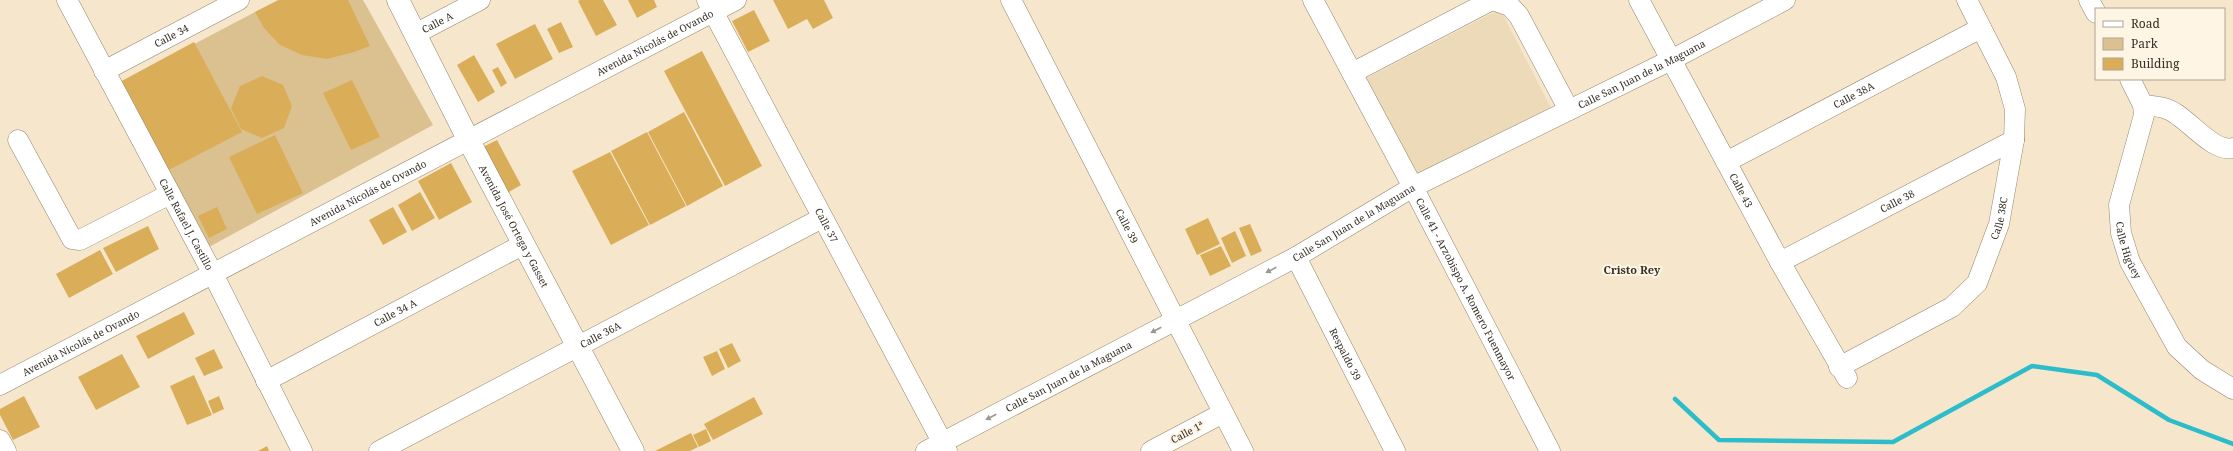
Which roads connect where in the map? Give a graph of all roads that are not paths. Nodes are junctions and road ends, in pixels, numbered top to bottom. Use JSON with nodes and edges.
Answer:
{"nodes":[{"id":1,"x":67,"y":0,"type":"edge"},
{"id":2,"x":239,"y":0,"type":"edge"},
{"id":3,"x":398,"y":0,"type":"edge"},
{"id":4,"x":480,"y":0,"type":"edge"},
{"id":5,"x":736,"y":0,"type":"edge"},
{"id":6,"x":1011,"y":0,"type":"edge"},
{"id":7,"x":1313,"y":0,"type":"edge"},
{"id":8,"x":1493,"y":0,"type":"edge"},
{"id":9,"x":1639,"y":0,"type":"edge"},
{"id":10,"x":1785,"y":0,"type":"edge"},
{"id":11,"x":1967,"y":0,"type":"edge"},
{"id":12,"x":2089,"y":0,"type":"edge"},
{"id":13,"x":710,"y":6,"type":"edge"},
{"id":14,"x":2095,"y":11,"type":"edge"},
{"id":15,"x":1981,"y":28,"type":"junction"},
{"id":16,"x":415,"y":34,"type":"junction"},
{"id":17,"x":1671,"y":60,"type":"junction"},
{"id":18,"x":104,"y":71,"type":"junction"},
{"id":19,"x":1352,"y":73,"type":"junction"},
{"id":20,"x":2130,"y":80,"type":"edge"},
{"id":21,"x":2143,"y":105,"type":"junction"},
{"id":22,"x":1569,"y":110,"type":"junction"},
{"id":23,"x":468,"y":139,"type":"junction"},
{"id":24,"x":18,"y":140,"type":"dead end"},
{"id":25,"x":2014,"y":140,"type":"junction"},
{"id":26,"x":2233,"y":148,"type":"edge"},
{"id":27,"x":1726,"y":162,"type":"junction"},
{"id":28,"x":1413,"y":187,"type":"junction"},
{"id":29,"x":170,"y":194,"type":"junction"},
{"id":30,"x":822,"y":218,"type":"junction"},
{"id":31,"x":524,"y":244,"type":"junction"},
{"id":32,"x":1296,"y":257,"type":"junction"},
{"id":33,"x":1780,"y":262,"type":"junction"},
{"id":34,"x":213,"y":274,"type":"junction"},
{"id":35,"x":1174,"y":320,"type":"junction"},
{"id":36,"x":577,"y":346,"type":"junction"},
{"id":37,"x":1843,"y":372,"type":"joint"},
{"id":38,"x":266,"y":381,"type":"junction"},
{"id":39,"x":0,"y":385,"type":"edge"},
{"id":40,"x":2233,"y":389,"type":"edge"},
{"id":41,"x":1223,"y":413,"type":"junction"},
{"id":42,"x":0,"y":440,"type":"edge"},
{"id":43,"x":938,"y":448,"type":"edge"},
{"id":44,"x":6,"y":451,"type":"edge"},
{"id":45,"x":302,"y":451,"type":"edge"},
{"id":46,"x":379,"y":451,"type":"edge"},
{"id":47,"x":633,"y":451,"type":"edge"},
{"id":48,"x":1151,"y":451,"type":"edge"},
{"id":49,"x":1243,"y":451,"type":"edge"},
{"id":50,"x":1394,"y":451,"type":"edge"},
{"id":51,"x":1550,"y":451,"type":"edge"}],
"edges":[{"from":1,"to":18,"type":"street","name":"Calle Rafael J. Castillo"},
{"from":2,"to":18,"type":"street","name":"Calle 34"},
{"from":3,"to":16,"type":"main road","name":"Avenida José Ortega y Gasset"},
{"from":4,"to":16,"type":"street","name":"Calle A"},
{"from":5,"to":13,"type":"street","name":"Avenida Nicolás de Ovando"},
{"from":6,"to":35,"type":"street","name":"Calle 39"},
{"from":7,"to":19,"type":"street","name":"Calle 41 - Arzobispo A. Romero Fuenmayor"},
{"from":8,"to":19,"type":"street"},
{"from":8,"to":22,"type":"street"},
{"from":9,"to":17,"type":"street","name":"Calle 43"},
{"from":10,"to":17,"type":"street","name":"Calle San Juan de la Maguana"},
{"from":11,"to":15,"type":"street","name":"Calle 38C"},
{"from":12,"to":14,"type":"street"},
{"from":13,"to":23,"type":"street","name":"Avenida Nicolás de Ovando"},
{"from":13,"to":30,"type":"street","name":"Calle 37"},
{"from":15,"to":25,"type":"street","name":"Calle 38C"},
{"from":15,"to":27,"type":"street","name":"Calle 38A"},
{"from":16,"to":23,"type":"main road","name":"Avenida José Ortega y Gasset"},
{"from":17,"to":22,"type":"street","name":"Calle San Juan de la Maguana"},
{"from":17,"to":27,"type":"street","name":"Calle 43"},
{"from":18,"to":29,"type":"street","name":"Calle Rafael J. Castillo"},
{"from":19,"to":28,"type":"street","name":"Calle 41 - Arzobispo A. Romero Fuenmayor"},
{"from":20,"to":21,"type":"street"},
{"from":21,"to":26,"type":"street"},
{"from":21,"to":40,"type":"street","name":"Calle Higüey"},
{"from":22,"to":28,"type":"street","name":"Calle San Juan de la Maguana"},
{"from":23,"to":31,"type":"main road","name":"Avenida José Ortega y Gasset"},
{"from":23,"to":34,"type":"street","name":"Avenida Nicolás de Ovando"},
{"from":24,"to":29,"type":"street"},
{"from":25,"to":33,"type":"street","name":"Calle 38"},
{"from":25,"to":37,"type":"street","name":"Calle 38C"},
{"from":27,"to":33,"type":"street","name":"Calle 43"},
{"from":28,"to":32,"type":"street","name":"Calle San Juan de la Maguana"},
{"from":28,"to":51,"type":"street","name":"Calle 41 - Arzobispo A. Romero Fuenmayor"},
{"from":29,"to":34,"type":"street","name":"Calle Rafael J. Castillo"},
{"from":30,"to":36,"type":"street","name":"Calle 36A"},
{"from":30,"to":43,"type":"street","name":"Calle 37"},
{"from":31,"to":36,"type":"main road","name":"Avenida José Ortega y Gasset"},
{"from":31,"to":38,"type":"street","name":"Calle 34 A"},
{"from":32,"to":35,"type":"street","name":"Calle San Juan de la Maguana","one_way":true},
{"from":32,"to":50,"type":"street","name":"Respaldo 39"},
{"from":33,"to":37,"type":"street","name":"Calle 43"},
{"from":34,"to":38,"type":"street","name":"Calle Rafael J. Castillo"},
{"from":34,"to":39,"type":"street","name":"Avenida Nicolás de Ovando"},
{"from":35,"to":41,"type":"street","name":"Calle 39"},
{"from":35,"to":43,"type":"street","name":"Calle San Juan de la Maguana","one_way":true},
{"from":36,"to":46,"type":"street","name":"Calle 36A"},
{"from":36,"to":47,"type":"main road","name":"Avenida José Ortega y Gasset"},
{"from":38,"to":45,"type":"street","name":"Calle Rafael J. Castillo"},
{"from":41,"to":48,"type":"street","name":"Calle 1ª"},
{"from":41,"to":49,"type":"street","name":"Calle 39"},
{"from":42,"to":44,"type":"street"}]}
